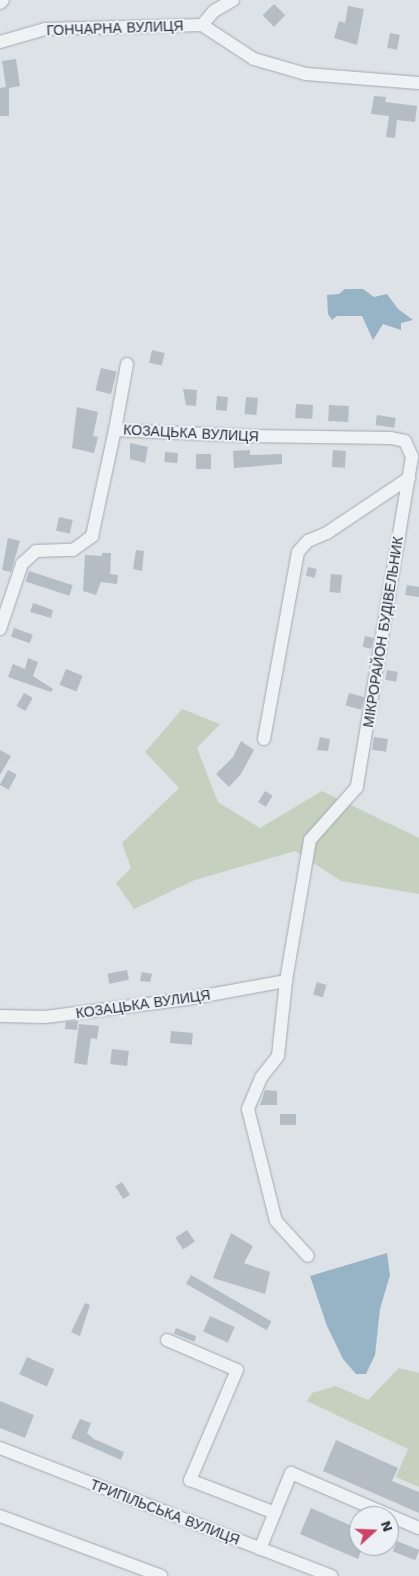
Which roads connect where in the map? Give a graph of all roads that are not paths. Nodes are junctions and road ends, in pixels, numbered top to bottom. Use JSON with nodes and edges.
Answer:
{"nodes":[{"id":1,"x":3,"y":0,"type":"edge"},
{"id":2,"x":234,"y":0,"type":"edge"},
{"id":3,"x":0,"y":3,"type":"edge"},
{"id":4,"x":202,"y":25,"type":"junction"},
{"id":5,"x":0,"y":42,"type":"edge"},
{"id":6,"x":419,"y":83,"type":"edge"},
{"id":7,"x":127,"y":364,"type":"dead end"},
{"id":8,"x":115,"y":430,"type":"junction"},
{"id":9,"x":405,"y":441,"type":"joint"},
{"id":10,"x":409,"y":478,"type":"junction"},
{"id":11,"x":0,"y":629,"type":"edge"},
{"id":12,"x":264,"y":739,"type":"dead end"},
{"id":13,"x":286,"y":981,"type":"junction"},
{"id":14,"x":0,"y":1016,"type":"edge"},
{"id":15,"x":308,"y":1256,"type":"dead end"},
{"id":16,"x":167,"y":1340,"type":"dead end"},
{"id":17,"x":0,"y":1448,"type":"edge"},
{"id":18,"x":275,"y":1513,"type":"junction"},
{"id":19,"x":0,"y":1516,"type":"edge"},
{"id":20,"x":419,"y":1528,"type":"edge"},
{"id":21,"x":260,"y":1549,"type":"junction"},
{"id":22,"x":160,"y":1576,"type":"edge"},
{"id":23,"x":331,"y":1576,"type":"edge"}],
"edges":[{"from":1,"to":3,"type":"street"},
{"from":2,"to":4,"type":"street","name":"ГОНЧАРНА ВУЛИЦЯ"},
{"from":4,"to":5,"type":"street","name":"ГОНЧАРНА ВУЛИЦЯ"},
{"from":4,"to":6,"type":"street","name":"ГОНЧАРНА ВУЛИЦЯ"},
{"from":7,"to":8,"type":"street"},
{"from":8,"to":9,"type":"street","name":"КОЗАЦЬКА ВУЛИЦЯ"},
{"from":8,"to":11,"type":"street","name":"КОЗАЦЬКА ВУЛИЦЯ"},
{"from":9,"to":10,"type":"street","name":"МІКРОРАЙОН БУДІВЕЛЬНИК"},
{"from":10,"to":12,"type":"street"},
{"from":10,"to":13,"type":"street","name":"МІКРОРАЙОН БУДІВЕЛЬНИК"},
{"from":13,"to":14,"type":"street","name":"КОЗАЦЬКА ВУЛИЦЯ"},
{"from":13,"to":15,"type":"street"},
{"from":16,"to":18,"type":"street"},
{"from":17,"to":21,"type":"street","name":"ТРИПІЛЬСЬКА ВУЛИЦЯ"},
{"from":18,"to":20,"type":"street"},
{"from":18,"to":21,"type":"street"},
{"from":19,"to":22,"type":"street"},
{"from":21,"to":23,"type":"street","name":"ТРИПІЛЬСЬКА ВУЛИЦЯ"}]}
